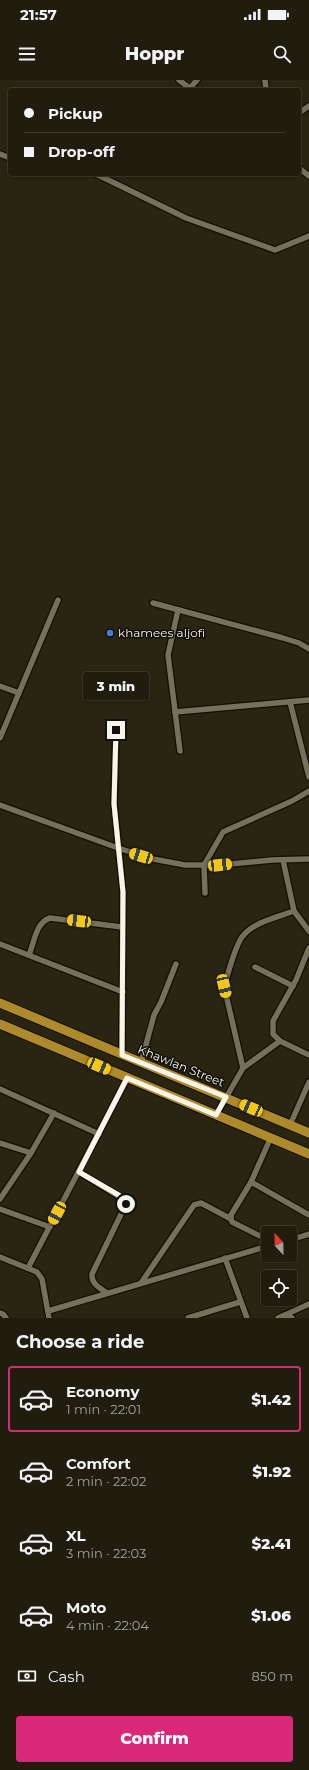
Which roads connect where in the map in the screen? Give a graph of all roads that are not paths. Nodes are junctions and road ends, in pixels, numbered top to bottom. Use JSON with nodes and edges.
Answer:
{"nodes":[{"id":1,"x":179,"y":80,"type":"edge"},
{"id":2,"x":190,"y":88,"type":"edge"},
{"id":3,"x":301,"y":170,"type":"edge"},
{"id":4,"x":100,"y":176,"type":"edge"},
{"id":5,"x":309,"y":176,"type":"edge"},
{"id":6,"x":309,"y":236,"type":"edge"},
{"id":7,"x":58,"y":600,"type":"dead end"},
{"id":8,"x":153,"y":603,"type":"dead end"},
{"id":9,"x":178,"y":610,"type":"junction"},
{"id":10,"x":309,"y":649,"type":"edge"},
{"id":11,"x":0,"y":686,"type":"edge"},
{"id":12,"x":19,"y":693,"type":"junction"},
{"id":13,"x":309,"y":700,"type":"edge"},
{"id":14,"x":290,"y":702,"type":"junction"},
{"id":15,"x":175,"y":712,"type":"junction"},
{"id":16,"x":116,"y":730,"type":"dead end"},
{"id":17,"x":0,"y":738,"type":"edge"},
{"id":18,"x":180,"y":751,"type":"dead end"},
{"id":19,"x":309,"y":777,"type":"edge"},
{"id":20,"x":309,"y":791,"type":"edge"},
{"id":21,"x":0,"y":805,"type":"edge"},
{"id":22,"x":118,"y":848,"type":"junction"},
{"id":23,"x":309,"y":859,"type":"edge"},
{"id":24,"x":282,"y":860,"type":"junction"},
{"id":25,"x":204,"y":865,"type":"junction"},
{"id":26,"x":204,"y":893,"type":"dead end"},
{"id":27,"x":294,"y":911,"type":"junction"},
{"id":28,"x":122,"y":927,"type":"junction"},
{"id":29,"x":309,"y":931,"type":"edge"},
{"id":30,"x":0,"y":944,"type":"edge"},
{"id":31,"x":309,"y":948,"type":"edge"},
{"id":32,"x":30,"y":955,"type":"junction"},
{"id":33,"x":176,"y":964,"type":"dead end"},
{"id":34,"x":255,"y":967,"type":"dead end"},
{"id":35,"x":293,"y":986,"type":"junction"},
{"id":36,"x":123,"y":992,"type":"junction"},
{"id":37,"x":0,"y":1003,"type":"edge"},
{"id":38,"x":0,"y":1024,"type":"edge"},
{"id":39,"x":280,"y":1042,"type":"junction"},
{"id":40,"x":122,"y":1055,"type":"junction"},
{"id":41,"x":309,"y":1055,"type":"edge"},
{"id":42,"x":141,"y":1063,"type":"junction"},
{"id":43,"x":243,"y":1068,"type":"junction"},
{"id":44,"x":127,"y":1078,"type":"junction"},
{"id":45,"x":309,"y":1082,"type":"edge"},
{"id":46,"x":0,"y":1090,"type":"edge"},
{"id":47,"x":226,"y":1097,"type":"junction"},
{"id":48,"x":54,"y":1113,"type":"junction"},
{"id":49,"x":216,"y":1115,"type":"junction"},
{"id":50,"x":290,"y":1125,"type":"junction"},
{"id":51,"x":309,"y":1133,"type":"edge"},
{"id":52,"x":99,"y":1134,"type":"junction"},
{"id":53,"x":271,"y":1137,"type":"junction"},
{"id":54,"x":0,"y":1143,"type":"edge"},
{"id":55,"x":31,"y":1153,"type":"junction"},
{"id":56,"x":309,"y":1154,"type":"edge"},
{"id":57,"x":79,"y":1172,"type":"junction"},
{"id":58,"x":251,"y":1182,"type":"junction"},
{"id":59,"x":0,"y":1199,"type":"edge"},
{"id":60,"x":0,"y":1209,"type":"edge"},
{"id":61,"x":309,"y":1215,"type":"edge"},
{"id":62,"x":231,"y":1219,"type":"junction"},
{"id":63,"x":50,"y":1227,"type":"junction"},
{"id":64,"x":309,"y":1234,"type":"edge"},
{"id":65,"x":261,"y":1236,"type":"edge"},
{"id":66,"x":297,"y":1238,"type":"edge"},
{"id":67,"x":261,"y":1248,"type":"edge"},
{"id":68,"x":0,"y":1257,"type":"edge"},
{"id":69,"x":225,"y":1258,"type":"junction"},
{"id":70,"x":28,"y":1268,"type":"junction"},
{"id":71,"x":141,"y":1283,"type":"junction"},
{"id":72,"x":107,"y":1293,"type":"junction"},
{"id":73,"x":240,"y":1302,"type":"junction"},
{"id":74,"x":309,"y":1304,"type":"edge"},
{"id":75,"x":48,"y":1311,"type":"junction"},
{"id":76,"x":0,"y":1313,"type":"edge"},
{"id":77,"x":285,"y":1315,"type":"junction"},
{"id":78,"x":6,"y":1318,"type":"edge"},
{"id":79,"x":49,"y":1318,"type":"edge"},
{"id":80,"x":188,"y":1318,"type":"edge"},
{"id":81,"x":247,"y":1318,"type":"edge"},
{"id":82,"x":278,"y":1318,"type":"edge"},
{"id":83,"x":292,"y":1318,"type":"edge"}],
"edges":[{"from":1,"to":2,"type":"street"},
{"from":3,"to":5,"type":"street"},
{"from":4,"to":6,"type":"street"},
{"from":7,"to":12,"type":"street"},
{"from":8,"to":9,"type":"street"},
{"from":9,"to":10,"type":"street"},
{"from":9,"to":15,"type":"street"},
{"from":11,"to":12,"type":"street"},
{"from":12,"to":17,"type":"street"},
{"from":13,"to":14,"type":"street"},
{"from":14,"to":15,"type":"street"},
{"from":14,"to":19,"type":"street"},
{"from":15,"to":18,"type":"street"},
{"from":16,"to":22,"type":"street"},
{"from":20,"to":25,"type":"street"},
{"from":21,"to":22,"type":"street"},
{"from":22,"to":25,"type":"street"},
{"from":22,"to":28,"type":"street"},
{"from":23,"to":24,"type":"street"},
{"from":24,"to":25,"type":"street"},
{"from":24,"to":27,"type":"street"},
{"from":25,"to":26,"type":"street"},
{"from":27,"to":29,"type":"street"},
{"from":27,"to":43,"type":"street"},
{"from":28,"to":32,"type":"street"},
{"from":28,"to":36,"type":"street"},
{"from":30,"to":32,"type":"street"},
{"from":31,"to":35,"type":"street"},
{"from":32,"to":36,"type":"street"},
{"from":33,"to":42,"type":"street"},
{"from":34,"to":35,"type":"street"},
{"from":35,"to":39,"type":"street"},
{"from":36,"to":40,"type":"street"},
{"from":37,"to":40,"type":"main road","name":"Khawlan Street"},
{"from":38,"to":44,"type":"main road"},
{"from":39,"to":41,"type":"street"},
{"from":39,"to":43,"type":"street"},
{"from":40,"to":42,"type":"main road","name":"Khawlan Street"},
{"from":42,"to":47,"type":"main road","name":"Khawlan Street"},
{"from":43,"to":47,"type":"street"},
{"from":44,"to":49,"type":"main road"},
{"from":44,"to":52,"type":"street"},
{"from":45,"to":50,"type":"street"},
{"from":46,"to":48,"type":"street"},
{"from":47,"to":49,"type":"street"},
{"from":47,"to":50,"type":"main road","name":"Khawlan Street"},
{"from":48,"to":52,"type":"street"},
{"from":48,"to":55,"type":"street"},
{"from":49,"to":53,"type":"main road"},
{"from":50,"to":51,"type":"main road","name":"Khawlan Street"},
{"from":52,"to":57,"type":"street"},
{"from":53,"to":56,"type":"main road"},
{"from":53,"to":58,"type":"street"},
{"from":54,"to":55,"type":"street"},
{"from":55,"to":59,"type":"street"},
{"from":57,"to":63,"type":"street"},
{"from":57,"to":72,"type":"street"},
{"from":58,"to":61,"type":"street"},
{"from":58,"to":62,"type":"street"},
{"from":60,"to":63,"type":"street"},
{"from":62,"to":65,"type":"street"},
{"from":62,"to":71,"type":"street"},
{"from":63,"to":70,"type":"street"},
{"from":64,"to":66,"type":"street"},
{"from":67,"to":69,"type":"street"},
{"from":68,"to":70,"type":"street"},
{"from":69,"to":71,"type":"street"},
{"from":69,"to":73,"type":"street"},
{"from":70,"to":75,"type":"street"},
{"from":71,"to":72,"type":"street"},
{"from":72,"to":75,"type":"street"},
{"from":73,"to":80,"type":"street"},
{"from":73,"to":81,"type":"street"},
{"from":74,"to":77,"type":"street"},
{"from":75,"to":79,"type":"street"},
{"from":76,"to":78,"type":"street"},
{"from":77,"to":82,"type":"street"},
{"from":77,"to":83,"type":"street"}]}
